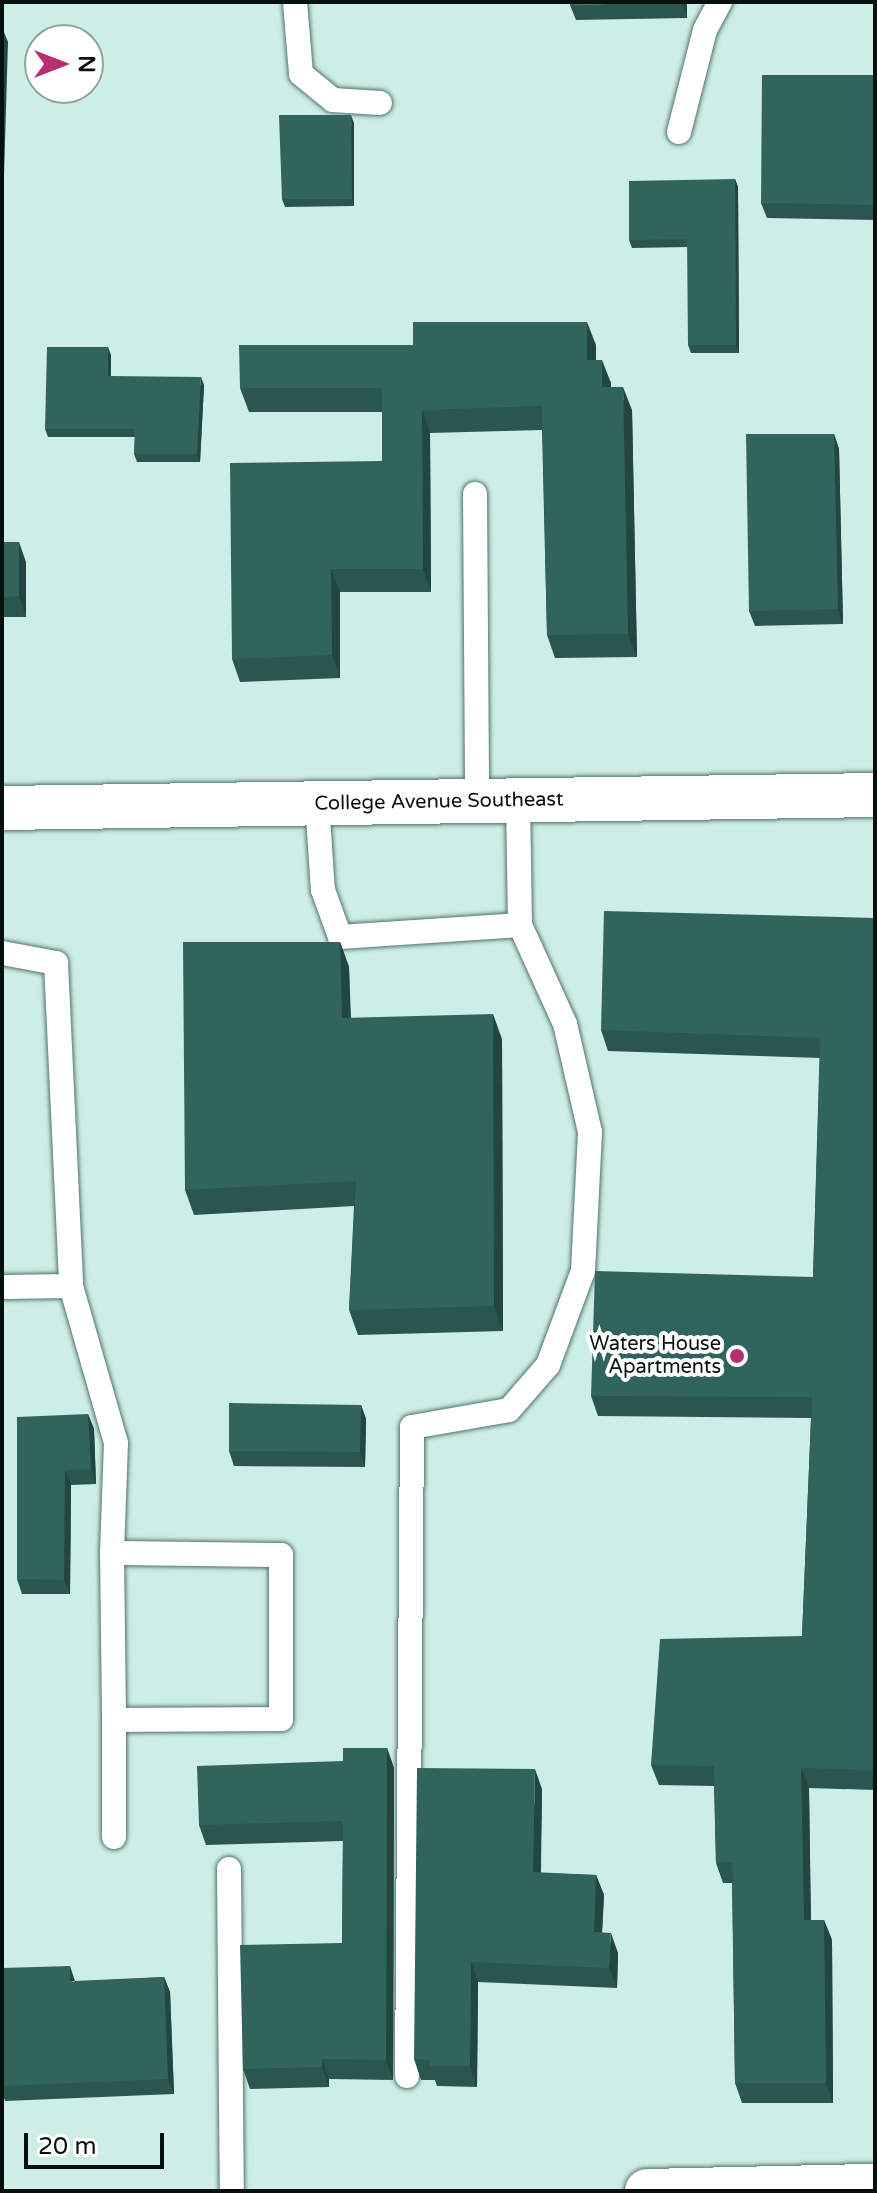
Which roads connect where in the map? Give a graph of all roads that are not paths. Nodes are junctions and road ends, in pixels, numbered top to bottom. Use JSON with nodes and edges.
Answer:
{"nodes":[{"id":1,"x":295,"y":2,"type":"edge"},
{"id":2,"x":720,"y":2,"type":"edge"},
{"id":3,"x":380,"y":103,"type":"dead end"},
{"id":4,"x":679,"y":132,"type":"dead end"},
{"id":5,"x":475,"y":494,"type":"dead end"},
{"id":6,"x":875,"y":795,"type":"edge"},
{"id":7,"x":498,"y":801,"type":"junction"},
{"id":8,"x":317,"y":803,"type":"junction"},
{"id":9,"x":2,"y":808,"type":"edge"},
{"id":10,"x":520,"y":925,"type":"junction"},
{"id":11,"x":2,"y":953,"type":"edge"},
{"id":12,"x":71,"y":1286,"type":"junction"},
{"id":13,"x":2,"y":1287,"type":"edge"},
{"id":14,"x":112,"y":1553,"type":"junction"},
{"id":15,"x":114,"y":1720,"type":"junction"},
{"id":16,"x":114,"y":1837,"type":"dead end"},
{"id":17,"x":229,"y":1869,"type":"dead end"},
{"id":18,"x":407,"y":2076,"type":"dead end"},
{"id":19,"x":875,"y":2186,"type":"edge"},
{"id":20,"x":232,"y":2191,"type":"edge"},
{"id":21,"x":647,"y":2191,"type":"edge"}],
"edges":[{"from":1,"to":3,"type":"lane"},
{"from":2,"to":4,"type":"lane"},
{"from":5,"to":7,"type":"lane"},
{"from":6,"to":7,"type":"street","name":"College Avenue Southeast"},
{"from":7,"to":8,"type":"street","name":"College Avenue Southeast"},
{"from":7,"to":10,"type":"lane"},
{"from":8,"to":9,"type":"street","name":"College Avenue Southeast"},
{"from":8,"to":10,"type":"lane"},
{"from":10,"to":18,"type":"lane"},
{"from":11,"to":12,"type":"lane"},
{"from":12,"to":13,"type":"lane"},
{"from":12,"to":14,"type":"lane"},
{"from":14,"to":15,"type":"lane"},
{"from":14,"to":15,"type":"lane"},
{"from":15,"to":16,"type":"lane"},
{"from":17,"to":20,"type":"lane"},
{"from":19,"to":21,"type":"street"}]}
